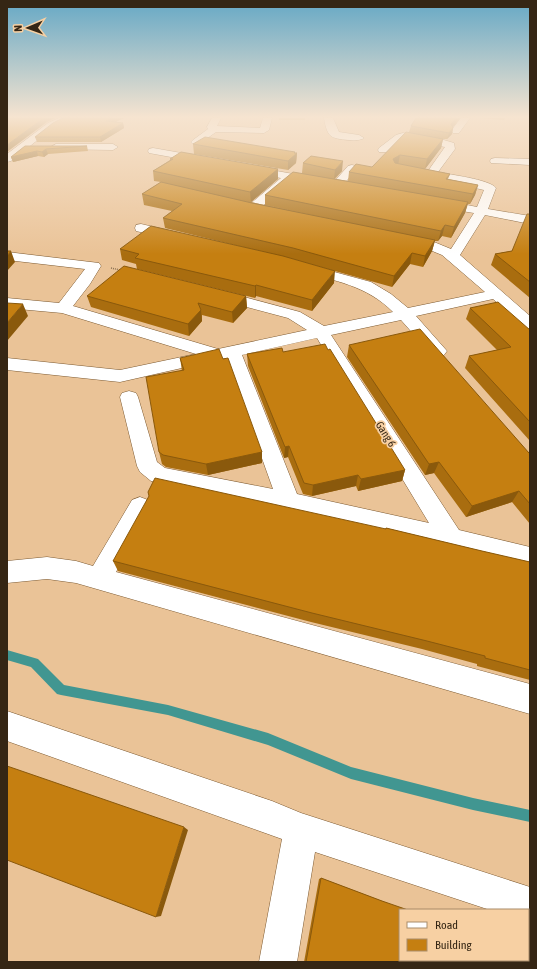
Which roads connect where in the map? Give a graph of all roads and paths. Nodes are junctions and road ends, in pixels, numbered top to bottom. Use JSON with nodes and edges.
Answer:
{"nodes":[{"id":1,"x":241,"y":163,"type":"edge"},
{"id":2,"x":439,"y":163,"type":"edge"},
{"id":3,"x":300,"y":168,"type":"dead end"},
{"id":4,"x":352,"y":168,"type":"edge"},
{"id":5,"x":404,"y":170,"type":"edge"},
{"id":6,"x":431,"y":174,"type":"junction"},
{"id":7,"x":290,"y":177,"type":"junction"},
{"id":8,"x":337,"y":185,"type":"junction"},
{"id":9,"x":351,"y":188,"type":"edge"},
{"id":10,"x":424,"y":200,"type":"edge"},
{"id":11,"x":239,"y":205,"type":"edge"},
{"id":12,"x":254,"y":208,"type":"junction"},
{"id":13,"x":269,"y":212,"type":"edge"},
{"id":14,"x":482,"y":212,"type":"junction"},
{"id":15,"x":530,"y":220,"type":"edge"},
{"id":16,"x":141,"y":228,"type":"dead end"},
{"id":17,"x":394,"y":237,"type":"edge"},
{"id":18,"x":187,"y":239,"type":"edge"},
{"id":19,"x":7,"y":256,"type":"edge"},
{"id":20,"x":453,"y":256,"type":"junction"},
{"id":21,"x":294,"y":265,"type":"edge"},
{"id":22,"x":204,"y":291,"type":"edge"},
{"id":23,"x":496,"y":294,"type":"junction"},
{"id":24,"x":7,"y":303,"type":"edge"},
{"id":25,"x":63,"y":308,"type":"junction"},
{"id":26,"x":405,"y":314,"type":"junction"},
{"id":27,"x":530,"y":324,"type":"edge"},
{"id":28,"x":321,"y":332,"type":"junction"},
{"id":29,"x":225,"y":353,"type":"junction"},
{"id":30,"x":447,"y":362,"type":"edge"},
{"id":31,"x":7,"y":364,"type":"edge"},
{"id":32,"x":129,"y":397,"type":"dead end"},
{"id":33,"x":289,"y":500,"type":"junction"},
{"id":34,"x":140,"y":506,"type":"dead end"},
{"id":35,"x":450,"y":536,"type":"junction"},
{"id":36,"x":530,"y":558,"type":"edge"},
{"id":37,"x":7,"y":572,"type":"edge"},
{"id":38,"x":99,"y":578,"type":"junction"},
{"id":39,"x":530,"y":699,"type":"edge"},
{"id":40,"x":7,"y":726,"type":"edge"},
{"id":41,"x":301,"y":830,"type":"junction"},
{"id":42,"x":530,"y":905,"type":"edge"},
{"id":43,"x":278,"y":962,"type":"edge"}],
"edges":[{"from":1,"to":7,"type":"street"},
{"from":2,"to":6,"type":"street"},
{"from":3,"to":7,"type":"street"},
{"from":4,"to":8,"type":"street"},
{"from":5,"to":6,"type":"street"},
{"from":6,"to":14,"type":"street"},
{"from":7,"to":8,"type":"street"},
{"from":7,"to":12,"type":"street"},
{"from":8,"to":9,"type":"street"},
{"from":10,"to":14,"type":"street"},
{"from":11,"to":12,"type":"street"},
{"from":12,"to":13,"type":"street"},
{"from":14,"to":15,"type":"street"},
{"from":14,"to":20,"type":"street"},
{"from":16,"to":18,"type":"street"},
{"from":17,"to":20,"type":"street"},
{"from":19,"to":25,"type":"street"},
{"from":20,"to":23,"type":"street"},
{"from":21,"to":26,"type":"street"},
{"from":22,"to":28,"type":"street"},
{"from":23,"to":26,"type":"street"},
{"from":23,"to":27,"type":"street"},
{"from":24,"to":25,"type":"street"},
{"from":25,"to":29,"type":"street"},
{"from":26,"to":28,"type":"street"},
{"from":26,"to":30,"type":"street"},
{"from":28,"to":29,"type":"street"},
{"from":28,"to":35,"type":"street","name":"Gang 6"},
{"from":29,"to":31,"type":"street"},
{"from":29,"to":33,"type":"street"},
{"from":32,"to":33,"type":"street"},
{"from":33,"to":35,"type":"street"},
{"from":34,"to":38,"type":"street"},
{"from":35,"to":36,"type":"street"},
{"from":37,"to":38,"type":"street"},
{"from":38,"to":39,"type":"street"},
{"from":40,"to":41,"type":"street"},
{"from":41,"to":42,"type":"street"},
{"from":41,"to":43,"type":"street"}]}
